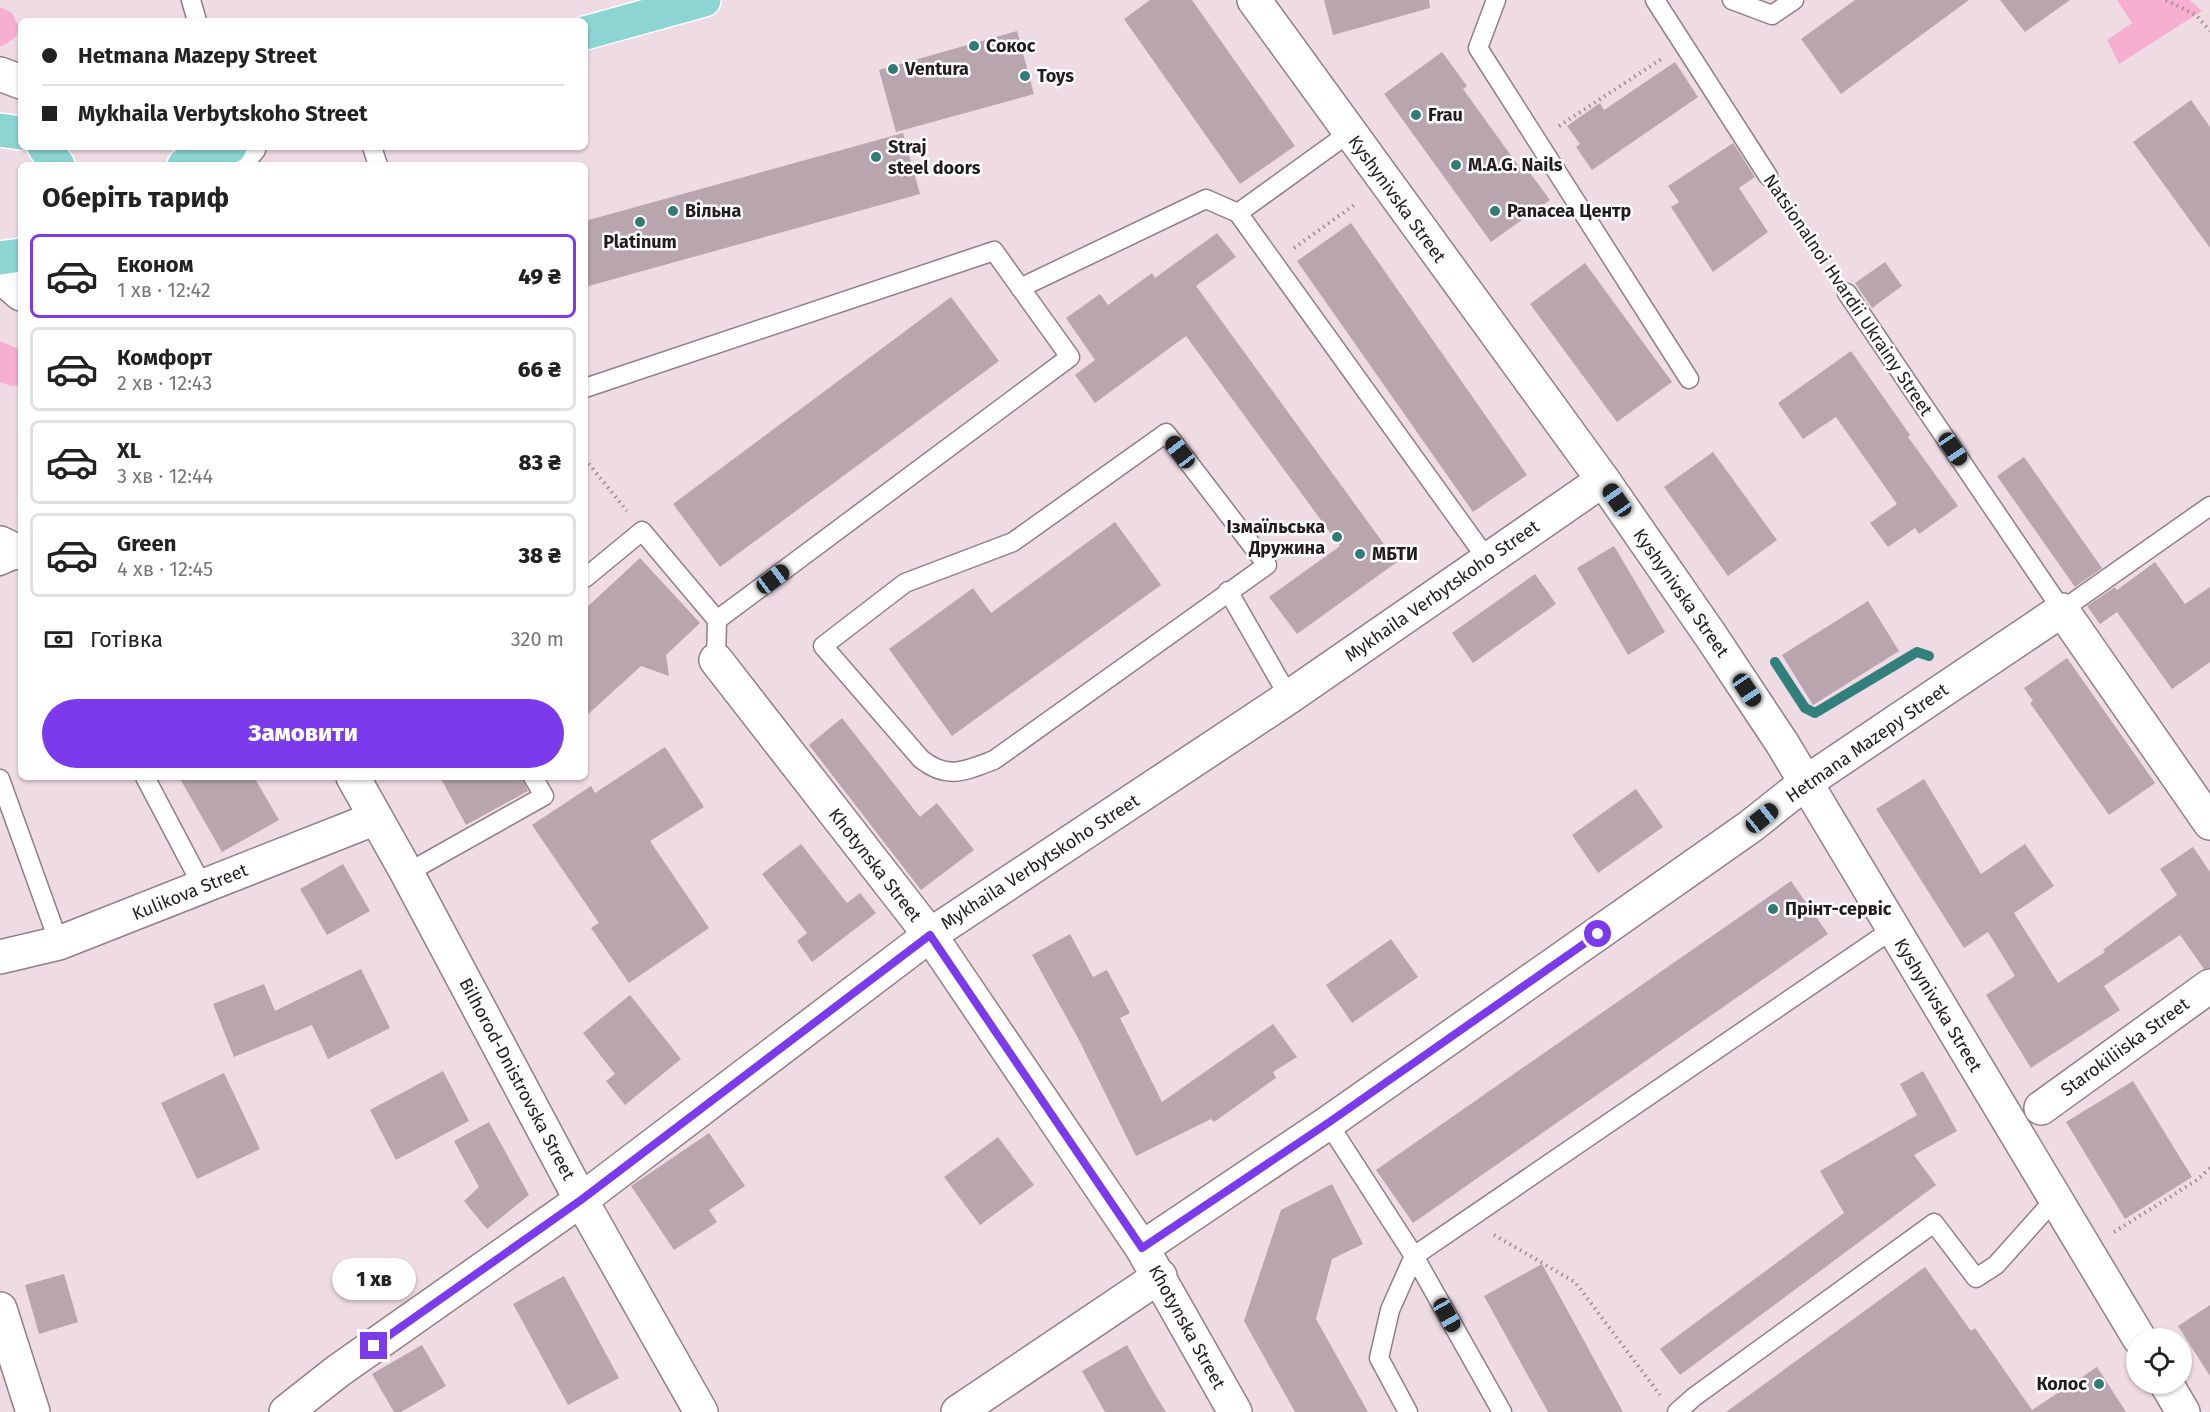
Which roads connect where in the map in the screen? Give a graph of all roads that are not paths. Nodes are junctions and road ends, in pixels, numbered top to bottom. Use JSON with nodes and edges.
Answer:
{"nodes":[{"id":1,"x":191,"y":0,"type":"edge"},
{"id":2,"x":704,"y":0,"type":"edge"},
{"id":3,"x":1254,"y":0,"type":"edge"},
{"id":4,"x":1496,"y":0,"type":"edge"},
{"id":5,"x":1655,"y":0,"type":"edge"},
{"id":6,"x":1732,"y":0,"type":"edge"},
{"id":7,"x":1794,"y":0,"type":"edge"},
{"id":8,"x":196,"y":18,"type":"edge"},
{"id":9,"x":588,"y":32,"type":"edge"},
{"id":10,"x":0,"y":74,"type":"edge"},
{"id":11,"x":18,"y":81,"type":"edge"},
{"id":12,"x":1349,"y":133,"type":"junction"},
{"id":13,"x":39,"y":150,"type":"edge"},
{"id":14,"x":222,"y":150,"type":"edge"},
{"id":15,"x":246,"y":150,"type":"edge"},
{"id":16,"x":54,"y":162,"type":"edge"},
{"id":17,"x":192,"y":162,"type":"edge"},
{"id":18,"x":235,"y":162,"type":"edge"},
{"id":19,"x":1768,"y":176,"type":"road end"},
{"id":20,"x":1238,"y":213,"type":"junction"},
{"id":21,"x":18,"y":255,"type":"edge"},
{"id":22,"x":0,"y":258,"type":"edge"},
{"id":23,"x":0,"y":276,"type":"edge"},
{"id":24,"x":1020,"y":288,"type":"junction"},
{"id":25,"x":18,"y":291,"type":"edge"},
{"id":26,"x":1847,"y":293,"type":"road end"},
{"id":27,"x":0,"y":308,"type":"edge"},
{"id":28,"x":18,"y":316,"type":"edge"},
{"id":29,"x":1689,"y":379,"type":"dead end"},
{"id":30,"x":588,"y":387,"type":"edge"},
{"id":31,"x":1603,"y":480,"type":"junction"},
{"id":32,"x":2210,"y":506,"type":"edge"},
{"id":33,"x":0,"y":543,"type":"edge"},
{"id":34,"x":18,"y":553,"type":"edge"},
{"id":35,"x":18,"y":557,"type":"edge"},
{"id":36,"x":1487,"y":559,"type":"junction"},
{"id":37,"x":0,"y":566,"type":"edge"},
{"id":38,"x":588,"y":576,"type":"edge"},
{"id":39,"x":1228,"y":591,"type":"junction"},
{"id":40,"x":2062,"y":610,"type":"junction"},
{"id":41,"x":717,"y":620,"type":"junction"},
{"id":42,"x":716,"y":660,"type":"joint"},
{"id":43,"x":1289,"y":697,"type":"junction"},
{"id":44,"x":0,"y":779,"type":"edge"},
{"id":45,"x":146,"y":780,"type":"edge"},
{"id":46,"x":355,"y":780,"type":"edge"},
{"id":47,"x":535,"y":780,"type":"edge"},
{"id":48,"x":1805,"y":783,"type":"junction"},
{"id":49,"x":376,"y":818,"type":"junction"},
{"id":50,"x":2210,"y":823,"type":"edge"},
{"id":51,"x":407,"y":873,"type":"junction"},
{"id":52,"x":203,"y":887,"type":"junction"},
{"id":53,"x":1893,"y":929,"type":"junction"},
{"id":54,"x":930,"y":935,"type":"junction"},
{"id":55,"x":59,"y":943,"type":"junction"},
{"id":56,"x":0,"y":957,"type":"edge"},
{"id":57,"x":2210,"y":986,"type":"edge"},
{"id":58,"x":2047,"y":1103,"type":"dead end"},
{"id":59,"x":1328,"y":1123,"type":"junction"},
{"id":60,"x":2055,"y":1199,"type":"junction"},
{"id":61,"x":581,"y":1200,"type":"junction"},
{"id":62,"x":1142,"y":1248,"type":"junction"},
{"id":63,"x":1414,"y":1256,"type":"junction"},
{"id":64,"x":1160,"y":1276,"type":"junction"},
{"id":65,"x":0,"y":1309,"type":"edge"},
{"id":66,"x":2133,"y":1328,"type":"edge"},
{"id":67,"x":2172,"y":1394,"type":"edge"},
{"id":68,"x":1672,"y":1407,"type":"edge"},
{"id":69,"x":33,"y":1412,"type":"edge"},
{"id":70,"x":286,"y":1412,"type":"edge"},
{"id":71,"x":701,"y":1412,"type":"edge"},
{"id":72,"x":958,"y":1412,"type":"edge"},
{"id":73,"x":1235,"y":1412,"type":"edge"},
{"id":74,"x":1408,"y":1412,"type":"edge"},
{"id":75,"x":1502,"y":1412,"type":"edge"},
{"id":76,"x":2183,"y":1412,"type":"edge"}],
"edges":[{"from":1,"to":8,"type":"lane"},
{"from":2,"to":9,"type":"main road"},
{"from":3,"to":12,"type":"street","name":"Kyshynivska Street"},
{"from":4,"to":29,"type":"lane"},
{"from":5,"to":19,"type":"lane","name":"Natsionalnoi Hvardii Ukrainy Street"},
{"from":6,"to":7,"type":"lane"},
{"from":10,"to":11,"type":"street"},
{"from":12,"to":20,"type":"lane"},
{"from":12,"to":31,"type":"street","name":"Kyshynivska Street"},
{"from":13,"to":16,"type":"main road"},
{"from":14,"to":17,"type":"main road"},
{"from":15,"to":18,"type":"street"},
{"from":20,"to":24,"type":"lane"},
{"from":20,"to":36,"type":"lane"},
{"from":21,"to":22,"type":"main road"},
{"from":23,"to":25,"type":"street"},
{"from":24,"to":30,"type":"lane"},
{"from":24,"to":41,"type":"lane"},
{"from":26,"to":40,"type":"lane","name":"Natsionalnoi Hvardii Ukrainy Street"},
{"from":27,"to":28,"type":"street"},
{"from":31,"to":36,"type":"street","name":"Mykhaila Verbytskoho Street"},
{"from":31,"to":48,"type":"street","name":"Kyshynivska Street"},
{"from":32,"to":40,"type":"lane"},
{"from":33,"to":34,"type":"street"},
{"from":35,"to":37,"type":"lane"},
{"from":36,"to":43,"type":"street","name":"Mykhaila Verbytskoho Street"},
{"from":38,"to":41,"type":"lane"},
{"from":39,"to":39,"type":"lane"},
{"from":39,"to":43,"type":"lane"},
{"from":40,"to":48,"type":"street","name":"Hetmana Mazepy Street"},
{"from":40,"to":50,"type":"street","name":"Natsionalnoi Hvardii Ukrainy Street"},
{"from":41,"to":42,"type":"lane"},
{"from":42,"to":54,"type":"street","name":"Khotynska Street"},
{"from":43,"to":54,"type":"street","name":"Mykhaila Verbytskoho Street"},
{"from":44,"to":55,"type":"lane"},
{"from":45,"to":52,"type":"lane"},
{"from":46,"to":49,"type":"street","name":"Bilhorod-Dnistrovska Street"},
{"from":47,"to":51,"type":"lane"},
{"from":48,"to":53,"type":"street","name":"Kyshynivska Street"},
{"from":48,"to":59,"type":"street","name":"Hetmana Mazepy Street"},
{"from":49,"to":51,"type":"street","name":"Bilhorod-Dnistrovska Street"},
{"from":49,"to":52,"type":"street","name":"Kulikova Street"},
{"from":51,"to":61,"type":"street","name":"Bilhorod-Dnistrovska Street"},
{"from":52,"to":55,"type":"street","name":"Kulikova Street"},
{"from":53,"to":60,"type":"street","name":"Kyshynivska Street"},
{"from":53,"to":63,"type":"lane"},
{"from":54,"to":61,"type":"street","name":"Mykhaila Verbytskoho Street"},
{"from":54,"to":62,"type":"street","name":"Khotynska Street"},
{"from":55,"to":56,"type":"street","name":"Kulikova Street"},
{"from":57,"to":58,"type":"street","name":"Starokiliiska Street"},
{"from":59,"to":62,"type":"street","name":"Hetmana Mazepy Street"},
{"from":59,"to":63,"type":"lane"},
{"from":60,"to":66,"type":"street","name":"Kyshynivska Street"},
{"from":60,"to":68,"type":"lane"},
{"from":61,"to":70,"type":"street","name":"Mykhaila Verbytskoho Street"},
{"from":61,"to":71,"type":"street","name":"Bilhorod-Dnistrovska Street"},
{"from":62,"to":64,"type":"street","name":"Khotynska Street"},
{"from":63,"to":74,"type":"lane"},
{"from":63,"to":75,"type":"lane"},
{"from":64,"to":72,"type":"street"},
{"from":64,"to":73,"type":"street","name":"Khotynska Street"},
{"from":65,"to":69,"type":"street"},
{"from":67,"to":76,"type":"street"}]}
